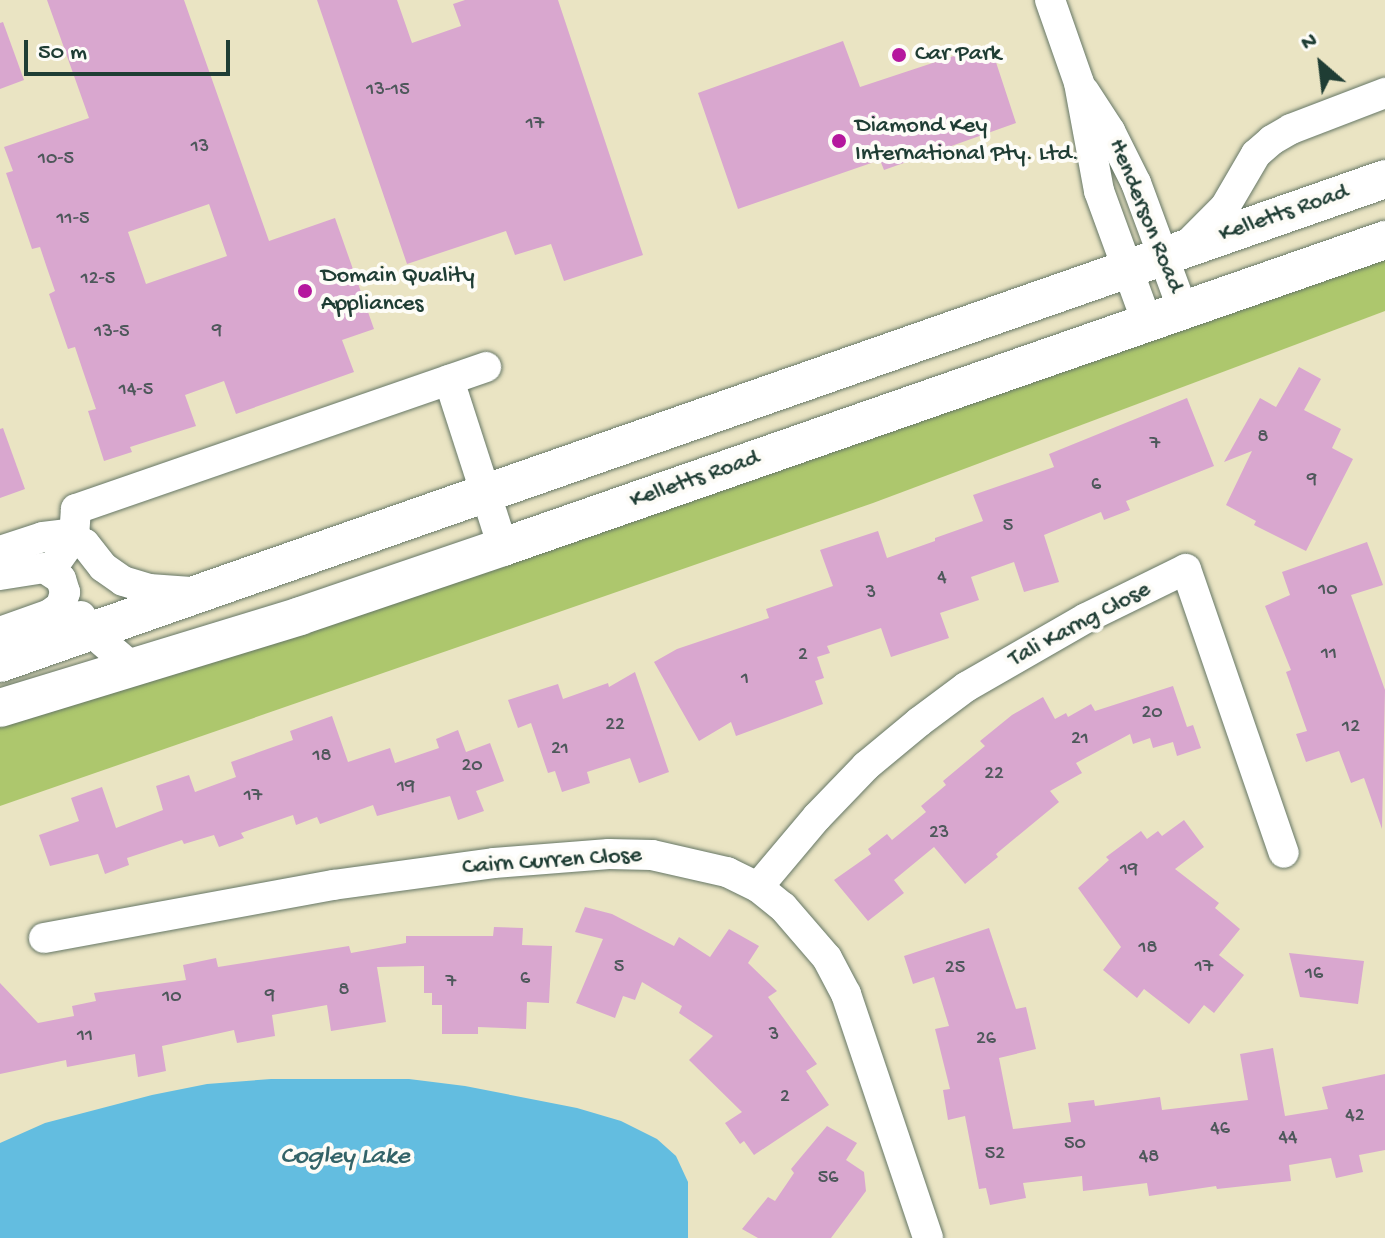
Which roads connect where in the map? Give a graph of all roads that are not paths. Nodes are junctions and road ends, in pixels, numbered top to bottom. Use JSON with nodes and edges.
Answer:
{"nodes":[{"id":1,"x":1050,"y":0,"type":"edge"},
{"id":2,"x":1079,"y":83,"type":"junction"},
{"id":3,"x":1385,"y":93,"type":"edge"},
{"id":4,"x":1385,"y":179,"type":"edge"},
{"id":5,"x":1385,"y":240,"type":"edge"},
{"id":6,"x":1173,"y":252,"type":"junction"},
{"id":7,"x":1127,"y":269,"type":"junction"},
{"id":8,"x":1183,"y":310,"type":"junction"},
{"id":9,"x":1147,"y":322,"type":"junction"},
{"id":10,"x":486,"y":367,"type":"dead end"},
{"id":11,"x":449,"y":380,"type":"junction"},
{"id":12,"x":486,"y":490,"type":"junction"},
{"id":13,"x":74,"y":537,"type":"junction"},
{"id":14,"x":503,"y":547,"type":"junction"},
{"id":15,"x":0,"y":551,"type":"edge"},
{"id":16,"x":0,"y":575,"type":"edge"},
{"id":17,"x":57,"y":579,"type":"junction"},
{"id":18,"x":200,"y":593,"type":"junction"},
{"id":19,"x":90,"y":631,"type":"junction"},
{"id":20,"x":0,"y":632,"type":"edge"},
{"id":21,"x":0,"y":663,"type":"edge"},
{"id":22,"x":133,"y":668,"type":"junction"},
{"id":23,"x":0,"y":708,"type":"edge"},
{"id":24,"x":1284,"y":853,"type":"dead end"},
{"id":25,"x":758,"y":887,"type":"junction"},
{"id":26,"x":44,"y":938,"type":"dead end"},
{"id":27,"x":928,"y":1238,"type":"edge"}],
"edges":[{"from":1,"to":2,"type":"street","name":"Henderson Road"},
{"from":2,"to":6,"type":"street","name":"Henderson Road"},
{"from":2,"to":7,"type":"street","name":"Henderson Road"},
{"from":3,"to":6,"type":"street","name":"Kelletts Road"},
{"from":4,"to":6,"type":"main road","name":"Kelletts Road"},
{"from":5,"to":8,"type":"main road","name":"Kelletts Road"},
{"from":6,"to":7,"type":"main road","name":"Kelletts Road"},
{"from":6,"to":8,"type":"street","name":"Henderson Road"},
{"from":7,"to":9,"type":"street","name":"Henderson Road"},
{"from":7,"to":12,"type":"main road","name":"Kelletts Road"},
{"from":8,"to":9,"type":"main road","name":"Kelletts Road"},
{"from":9,"to":14,"type":"main road","name":"Kelletts Road"},
{"from":10,"to":11,"type":"street"},
{"from":11,"to":12,"type":"street"},
{"from":11,"to":13,"type":"street"},
{"from":12,"to":14,"type":"street"},
{"from":12,"to":18,"type":"main road","name":"Kelletts Road"},
{"from":13,"to":15,"type":"street"},
{"from":13,"to":17,"type":"street"},
{"from":13,"to":18,"type":"street"},
{"from":14,"to":22,"type":"main road","name":"Kelletts Road"},
{"from":16,"to":17,"type":"street"},
{"from":17,"to":19,"type":"street"},
{"from":17,"to":20,"type":"street"},
{"from":18,"to":19,"type":"main road","name":"Kelletts Road"},
{"from":19,"to":21,"type":"main road","name":"Kelletts Road"},
{"from":19,"to":22,"type":"street"},
{"from":22,"to":23,"type":"main road","name":"Kelletts Road"},
{"from":24,"to":25,"type":"street","name":"Tali Karng Close"},
{"from":25,"to":26,"type":"street","name":"Cairn Curren Close"},
{"from":25,"to":27,"type":"street","name":"Cairn Curren Close"}]}
